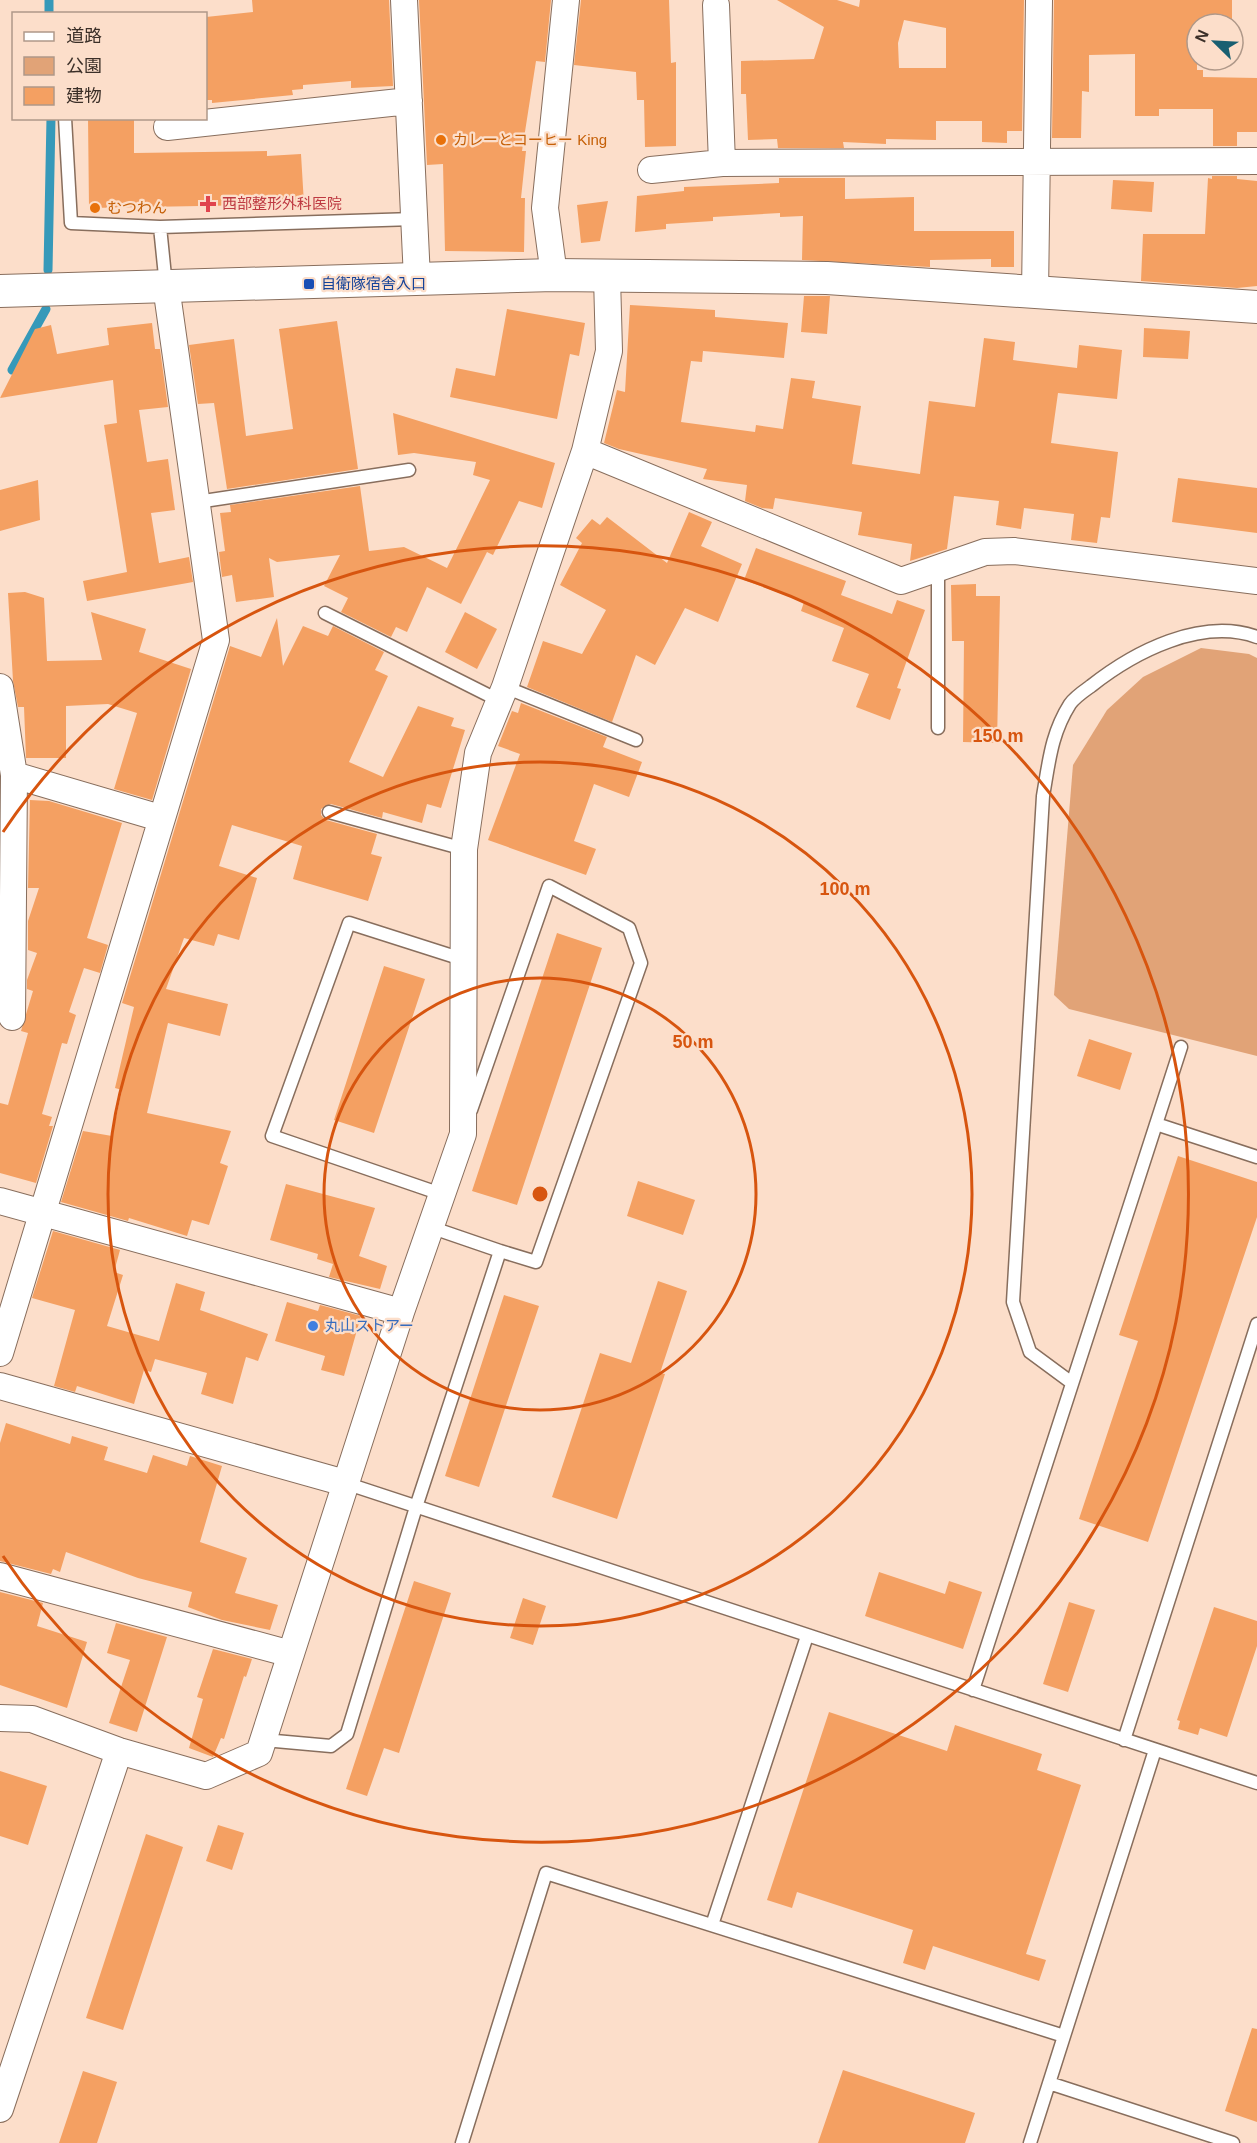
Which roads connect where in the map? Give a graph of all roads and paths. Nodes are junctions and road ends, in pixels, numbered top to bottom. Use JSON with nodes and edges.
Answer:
{"nodes":[{"id":1,"x":404,"y":0,"type":"edge"},
{"id":2,"x":566,"y":0,"type":"edge"},
{"id":3,"x":1039,"y":0,"type":"edge"},
{"id":4,"x":716,"y":5,"type":"dead end"},
{"id":5,"x":409,"y":100,"type":"junction"},
{"id":6,"x":65,"y":120,"type":"edge"},
{"id":7,"x":167,"y":127,"type":"dead end"},
{"id":8,"x":1257,"y":161,"type":"edge"},
{"id":9,"x":722,"y":163,"type":"junction"},
{"id":10,"x":1038,"y":163,"type":"junction"},
{"id":11,"x":651,"y":170,"type":"dead end"},
{"id":12,"x":414,"y":219,"type":"junction"},
{"id":13,"x":160,"y":227,"type":"junction"},
{"id":14,"x":554,"y":275,"type":"junction"},
{"id":15,"x":607,"y":277,"type":"junction"},
{"id":16,"x":417,"y":279,"type":"junction"},
{"id":17,"x":166,"y":286,"type":"junction"},
{"id":18,"x":0,"y":291,"type":"edge"},
{"id":19,"x":1035,"y":294,"type":"junction"},
{"id":20,"x":1257,"y":307,"type":"edge"},
{"id":21,"x":585,"y":451,"type":"junction"},
{"id":22,"x":409,"y":470,"type":"dead end"},
{"id":23,"x":197,"y":502,"type":"junction"},
{"id":24,"x":938,"y":568,"type":"junction"},
{"id":25,"x":1257,"y":581,"type":"edge"},
{"id":26,"x":325,"y":613,"type":"dead end"},
{"id":27,"x":1257,"y":637,"type":"edge"},
{"id":28,"x":0,"y":687,"type":"edge"},
{"id":29,"x":503,"y":694,"type":"junction"},
{"id":30,"x":938,"y":728,"type":"dead end"},
{"id":31,"x":636,"y":740,"type":"dead end"},
{"id":32,"x":14,"y":775,"type":"junction"},
{"id":33,"x":329,"y":812,"type":"dead end"},
{"id":34,"x":160,"y":818,"type":"junction"},
{"id":35,"x":464,"y":849,"type":"junction"},
{"id":36,"x":7,"y":896,"type":"edge"},
{"id":37,"x":465,"y":960,"type":"junction"},
{"id":38,"x":12,"y":1017,"type":"dead end"},
{"id":39,"x":1181,"y":1047,"type":"dead end"},
{"id":40,"x":1156,"y":1124,"type":"junction"},
{"id":41,"x":463,"y":1134,"type":"junction"},
{"id":42,"x":1257,"y":1157,"type":"edge"},
{"id":43,"x":441,"y":1194,"type":"junction"},
{"id":44,"x":0,"y":1202,"type":"edge"},
{"id":45,"x":41,"y":1213,"type":"junction"},
{"id":46,"x":430,"y":1227,"type":"junction"},
{"id":47,"x":500,"y":1251,"type":"junction"},
{"id":48,"x":401,"y":1312,"type":"junction"},
{"id":49,"x":1257,"y":1324,"type":"edge"},
{"id":50,"x":0,"y":1353,"type":"edge"},
{"id":51,"x":1072,"y":1383,"type":"junction"},
{"id":52,"x":0,"y":1386,"type":"edge"},
{"id":53,"x":345,"y":1483,"type":"junction"},
{"id":54,"x":416,"y":1507,"type":"junction"},
{"id":55,"x":0,"y":1576,"type":"edge"},
{"id":56,"x":807,"y":1636,"type":"junction"},
{"id":57,"x":291,"y":1654,"type":"junction"},
{"id":58,"x":973,"y":1690,"type":"junction"},
{"id":59,"x":0,"y":1718,"type":"edge"},
{"id":60,"x":264,"y":1740,"type":"junction"},
{"id":61,"x":1124,"y":1740,"type":"junction"},
{"id":62,"x":1155,"y":1750,"type":"junction"},
{"id":63,"x":119,"y":1751,"type":"junction"},
{"id":64,"x":1257,"y":1784,"type":"edge"},
{"id":65,"x":712,"y":1925,"type":"junction"},
{"id":66,"x":1064,"y":2036,"type":"junction"},
{"id":67,"x":1048,"y":2084,"type":"junction"},
{"id":68,"x":0,"y":2109,"type":"edge"},
{"id":69,"x":1201,"y":2138,"type":"edge"},
{"id":70,"x":462,"y":2143,"type":"edge"},
{"id":71,"x":1030,"y":2143,"type":"edge"},
{"id":72,"x":1233,"y":2143,"type":"edge"}],
"edges":[{"from":1,"to":5,"type":"street"},
{"from":2,"to":14,"type":"street"},
{"from":3,"to":10,"type":"street"},
{"from":4,"to":9,"type":"street"},
{"from":5,"to":7,"type":"street"},
{"from":5,"to":12,"type":"street"},
{"from":6,"to":13,"type":"lane"},
{"from":8,"to":10,"type":"street"},
{"from":9,"to":10,"type":"street"},
{"from":9,"to":11,"type":"street"},
{"from":10,"to":19,"type":"street"},
{"from":12,"to":13,"type":"lane"},
{"from":12,"to":16,"type":"street"},
{"from":13,"to":17,"type":"lane"},
{"from":14,"to":15,"type":"street"},
{"from":14,"to":16,"type":"street"},
{"from":15,"to":19,"type":"street"},
{"from":15,"to":21,"type":"street"},
{"from":16,"to":17,"type":"street"},
{"from":17,"to":18,"type":"street"},
{"from":17,"to":23,"type":"street"},
{"from":19,"to":20,"type":"street"},
{"from":21,"to":24,"type":"street"},
{"from":21,"to":29,"type":"street"},
{"from":22,"to":23,"type":"lane"},
{"from":23,"to":34,"type":"street"},
{"from":24,"to":25,"type":"street"},
{"from":24,"to":30,"type":"lane"},
{"from":26,"to":29,"type":"lane"},
{"from":27,"to":51,"type":"lane"},
{"from":28,"to":32,"type":"street"},
{"from":29,"to":31,"type":"lane"},
{"from":29,"to":35,"type":"street"},
{"from":32,"to":34,"type":"street"},
{"from":32,"to":36,"type":"street"},
{"from":33,"to":35,"type":"lane"},
{"from":34,"to":45,"type":"street"},
{"from":35,"to":37,"type":"street"},
{"from":36,"to":38,"type":"street"},
{"from":37,"to":41,"type":"street"},
{"from":37,"to":43,"type":"lane"},
{"from":39,"to":40,"type":"lane"},
{"from":40,"to":42,"type":"lane"},
{"from":40,"to":51,"type":"lane"},
{"from":41,"to":43,"type":"street"},
{"from":41,"to":47,"type":"lane"},
{"from":43,"to":46,"type":"street"},
{"from":44,"to":45,"type":"street"},
{"from":45,"to":48,"type":"street"},
{"from":45,"to":50,"type":"street"},
{"from":46,"to":47,"type":"lane"},
{"from":46,"to":48,"type":"street"},
{"from":47,"to":54,"type":"lane"},
{"from":48,"to":53,"type":"street"},
{"from":49,"to":61,"type":"lane"},
{"from":51,"to":58,"type":"lane"},
{"from":52,"to":53,"type":"street"},
{"from":53,"to":54,"type":"lane"},
{"from":53,"to":57,"type":"street"},
{"from":54,"to":56,"type":"lane"},
{"from":54,"to":60,"type":"lane"},
{"from":55,"to":57,"type":"street"},
{"from":56,"to":58,"type":"lane"},
{"from":56,"to":65,"type":"lane"},
{"from":57,"to":60,"type":"street"},
{"from":58,"to":61,"type":"lane"},
{"from":59,"to":63,"type":"street"},
{"from":60,"to":63,"type":"street"},
{"from":61,"to":62,"type":"lane"},
{"from":62,"to":64,"type":"lane"},
{"from":62,"to":66,"type":"lane"},
{"from":63,"to":68,"type":"street"},
{"from":65,"to":66,"type":"lane"},
{"from":65,"to":70,"type":"lane"},
{"from":66,"to":67,"type":"lane"},
{"from":67,"to":69,"type":"lane"},
{"from":67,"to":71,"type":"lane"},
{"from":69,"to":72,"type":"lane"}]}
